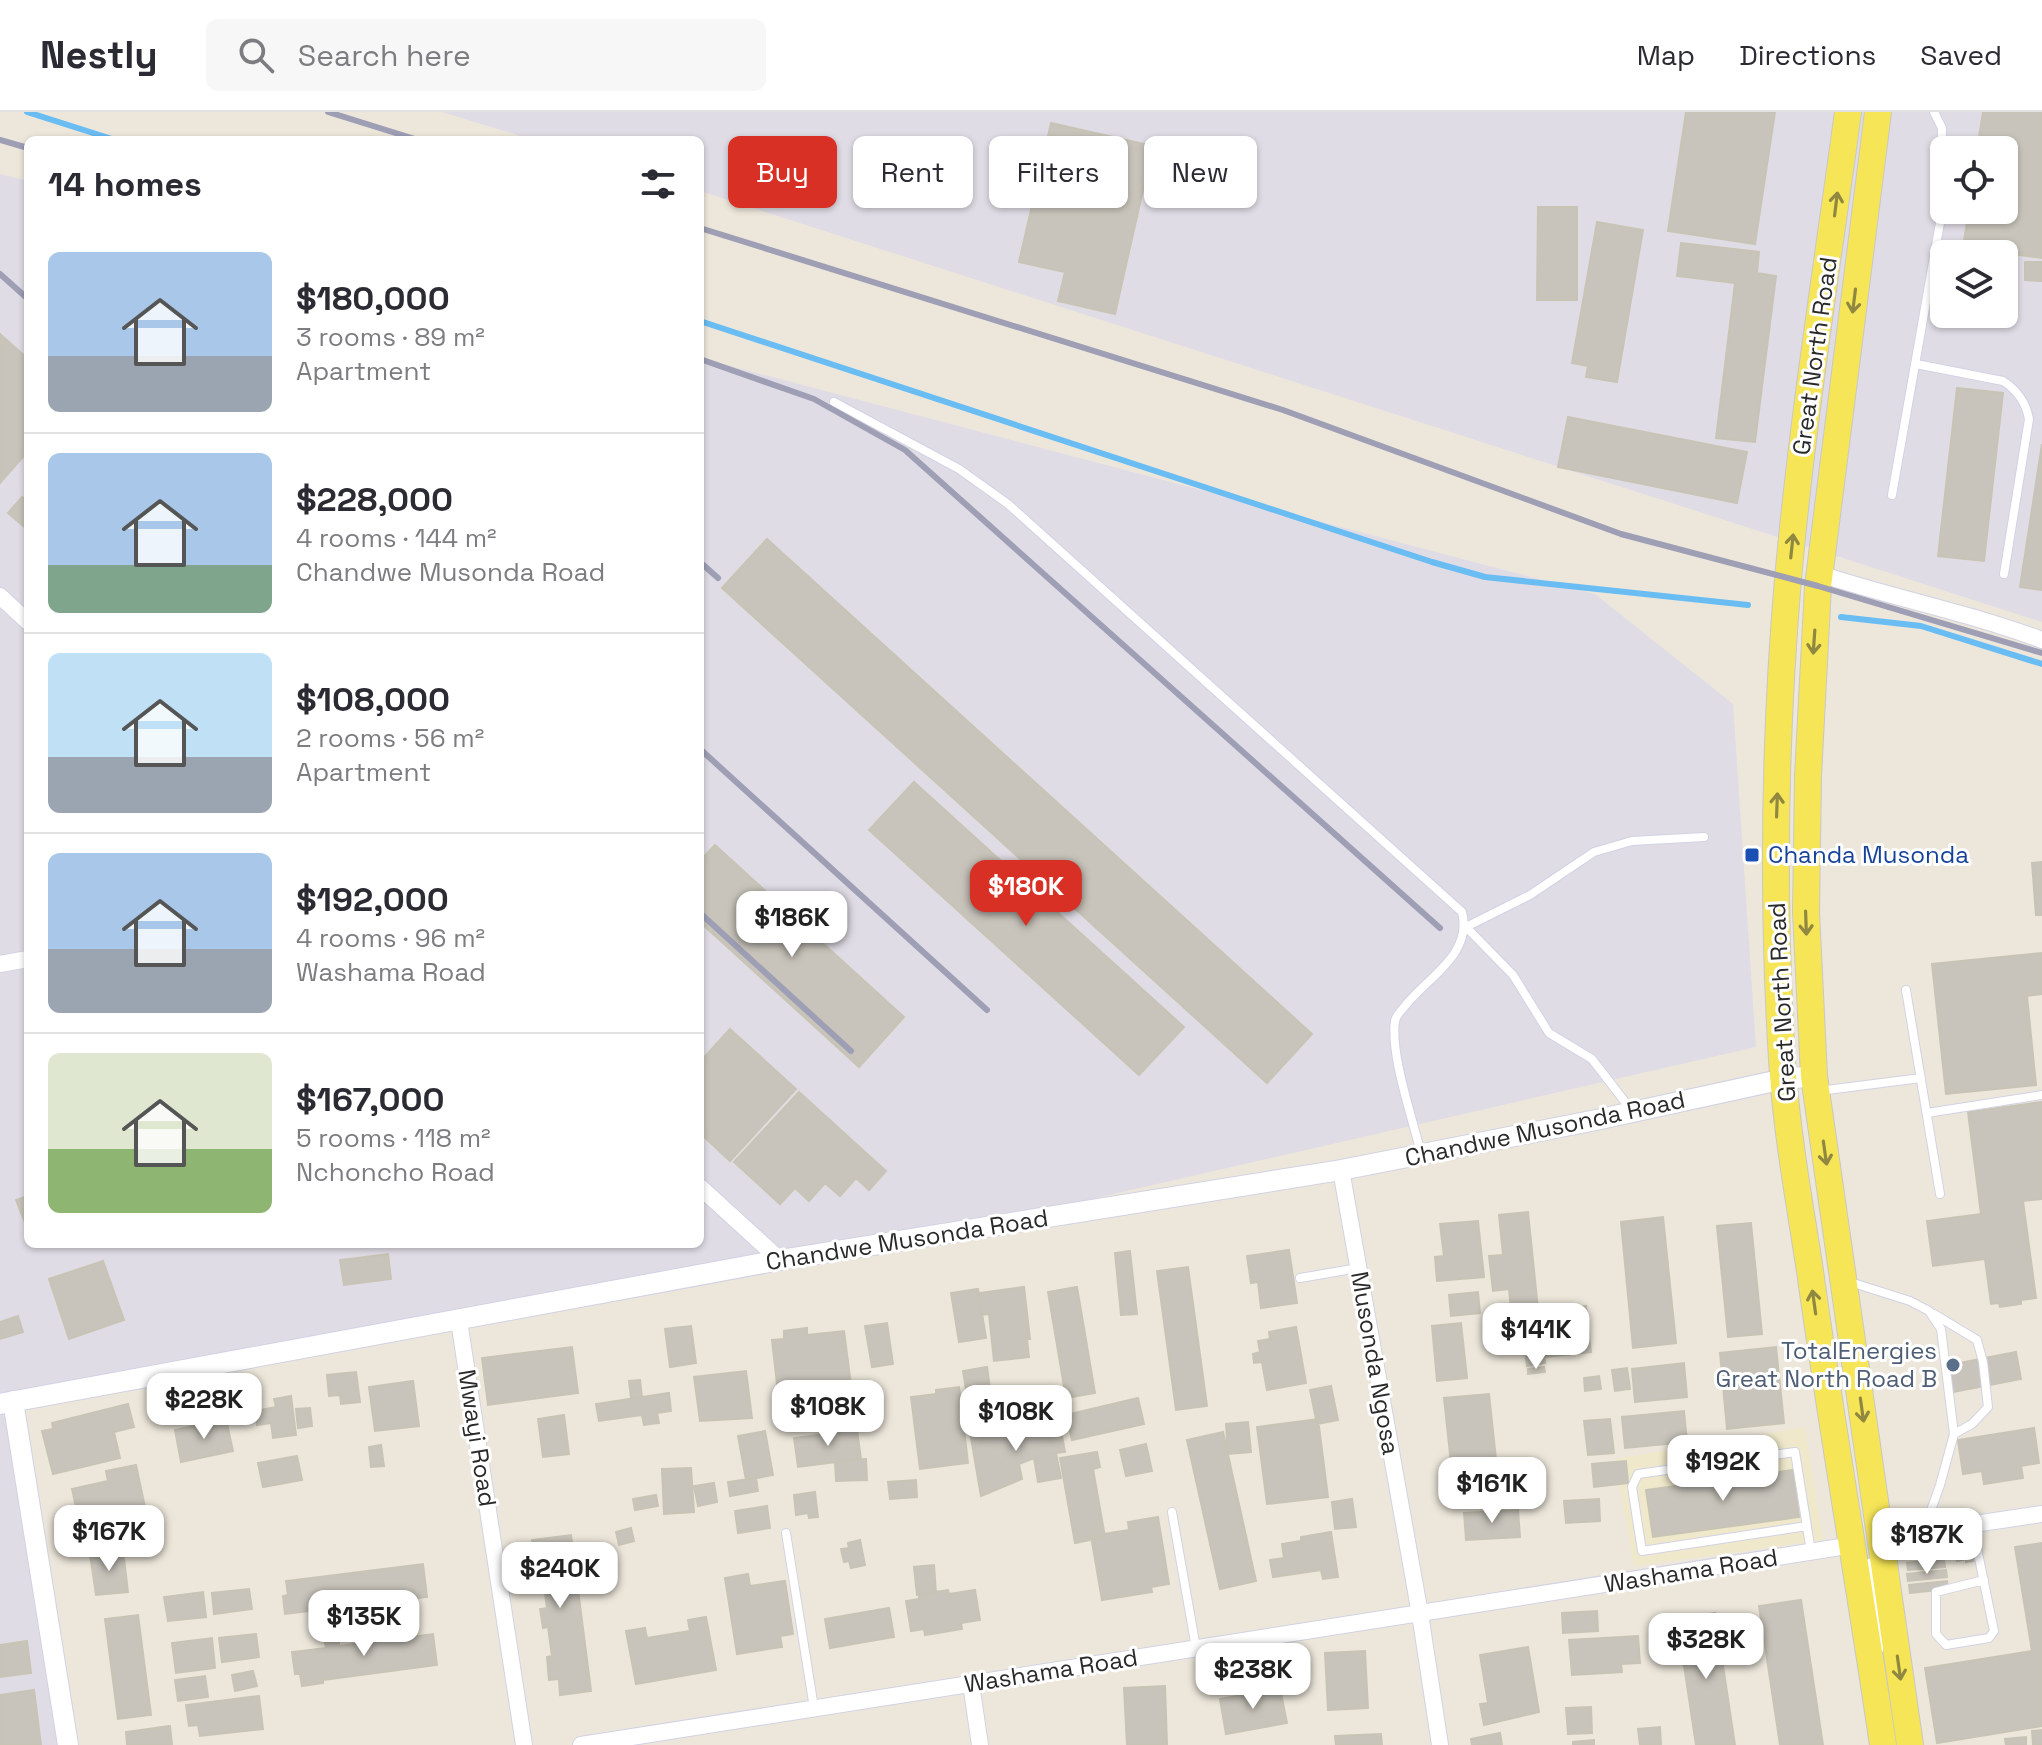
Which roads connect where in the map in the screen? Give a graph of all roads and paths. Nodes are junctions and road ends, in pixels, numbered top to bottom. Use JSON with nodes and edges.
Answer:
{"nodes":[{"id":1,"x":1848,"y":112,"type":"edge"},
{"id":2,"x":1878,"y":112,"type":"edge"},
{"id":3,"x":1934,"y":112,"type":"edge"},
{"id":4,"x":1916,"y":364,"type":"junction"},
{"id":5,"x":834,"y":402,"type":"dead end"},
{"id":6,"x":1892,"y":495,"type":"dead end"},
{"id":7,"x":1820,"y":574,"type":"junction"},
{"id":8,"x":2004,"y":574,"type":"dead end"},
{"id":9,"x":0,"y":596,"type":"edge"},
{"id":10,"x":24,"y":618,"type":"edge"},
{"id":11,"x":2042,"y":640,"type":"edge"},
{"id":12,"x":1704,"y":837,"type":"dead end"},
{"id":13,"x":1466,"y":927,"type":"junction"},
{"id":14,"x":24,"y":960,"type":"edge"},
{"id":15,"x":0,"y":964,"type":"edge"},
{"id":16,"x":1906,"y":990,"type":"dead end"},
{"id":17,"x":1921,"y":1078,"type":"junction"},
{"id":18,"x":1784,"y":1079,"type":"junction"},
{"id":19,"x":1815,"y":1083,"type":"junction"},
{"id":20,"x":2042,"y":1095,"type":"edge"},
{"id":21,"x":1633,"y":1111,"type":"junction"},
{"id":22,"x":1927,"y":1113,"type":"junction"},
{"id":23,"x":1422,"y":1154,"type":"junction"},
{"id":24,"x":1341,"y":1170,"type":"junction"},
{"id":25,"x":704,"y":1191,"type":"edge"},
{"id":26,"x":1940,"y":1194,"type":"dead end"},
{"id":27,"x":780,"y":1260,"type":"junction"},
{"id":28,"x":1358,"y":1268,"type":"junction"},
{"id":29,"x":1300,"y":1278,"type":"dead end"},
{"id":30,"x":1843,"y":1279,"type":"junction"},
{"id":31,"x":1929,"y":1311,"type":"junction"},
{"id":32,"x":459,"y":1321,"type":"junction"},
{"id":33,"x":6,"y":1402,"type":"edge"},
{"id":34,"x":1954,"y":1434,"type":"junction"},
{"id":35,"x":1172,"y":1512,"type":"dead end"},
{"id":36,"x":2042,"y":1514,"type":"edge"},
{"id":37,"x":1972,"y":1524,"type":"junction"},
{"id":38,"x":1807,"y":1526,"type":"junction"},
{"id":39,"x":1924,"y":1530,"type":"junction"},
{"id":40,"x":786,"y":1533,"type":"dead end"},
{"id":41,"x":1880,"y":1538,"type":"junction"},
{"id":42,"x":1853,"y":1545,"type":"junction"},
{"id":43,"x":1811,"y":1552,"type":"junction"},
{"id":44,"x":1984,"y":1580,"type":"junction"},
{"id":45,"x":1420,"y":1614,"type":"junction"},
{"id":46,"x":1197,"y":1649,"type":"junction"},
{"id":47,"x":1871,"y":1664,"type":"junction"},
{"id":48,"x":971,"y":1684,"type":"junction"},
{"id":49,"x":814,"y":1708,"type":"junction"},
{"id":50,"x":68,"y":1745,"type":"edge"},
{"id":51,"x":524,"y":1745,"type":"edge"},
{"id":52,"x":581,"y":1745,"type":"edge"},
{"id":53,"x":980,"y":1745,"type":"edge"},
{"id":54,"x":1440,"y":1745,"type":"edge"},
{"id":55,"x":1883,"y":1745,"type":"edge"},
{"id":56,"x":1910,"y":1745,"type":"edge"}],
"edges":[{"from":18,"to":1,"type":"main road","name":"Great North Road","one_way":true},
{"from":2,"to":7,"type":"main road","name":"Great North Road","one_way":true},
{"from":3,"to":4,"type":"lane"},
{"from":4,"to":6,"type":"lane"},
{"from":4,"to":8,"type":"lane"},
{"from":5,"to":13,"type":"lane"},
{"from":7,"to":11,"type":"street"},
{"from":7,"to":19,"type":"main road","name":"Great North Road","one_way":true},
{"from":9,"to":10,"type":"street"},
{"from":12,"to":13,"type":"lane"},
{"from":13,"to":21,"type":"lane"},
{"from":13,"to":23,"type":"lane"},
{"from":14,"to":15,"type":"street"},
{"from":16,"to":17,"type":"lane"},
{"from":17,"to":19,"type":"lane"},
{"from":17,"to":22,"type":"lane"},
{"from":18,"to":19,"type":"street","name":"Chandwe Musonda Road"},
{"from":18,"to":21,"type":"street","name":"Chandwe Musonda Road"},
{"from":42,"to":18,"type":"main road","name":"Great North Road","one_way":true},
{"from":19,"to":30,"type":"main road","name":"Great North Road","one_way":true},
{"from":20,"to":22,"type":"lane"},
{"from":21,"to":23,"type":"street","name":"Chandwe Musonda Road"},
{"from":22,"to":26,"type":"lane"},
{"from":23,"to":24,"type":"street","name":"Chandwe Musonda Road"},
{"from":24,"to":27,"type":"street","name":"Chandwe Musonda Road"},
{"from":24,"to":28,"type":"street","name":"Musonda Ngosa"},
{"from":25,"to":27,"type":"street"},
{"from":27,"to":32,"type":"street","name":"Chandwe Musonda Road"},
{"from":28,"to":29,"type":"lane"},
{"from":28,"to":45,"type":"street","name":"Musonda Ngosa"},
{"from":30,"to":31,"type":"lane"},
{"from":30,"to":41,"type":"main road","name":"Great North Road","one_way":true},
{"from":31,"to":34,"type":"lane"},
{"from":31,"to":34,"type":"lane"},
{"from":32,"to":33,"type":"street","name":"Chandwe Musonda Road"},
{"from":32,"to":51,"type":"street","name":"Mwayi Road"},
{"from":33,"to":50,"type":"street"},
{"from":34,"to":39,"type":"lane"},
{"from":35,"to":46,"type":"lane"},
{"from":36,"to":37,"type":"street"},
{"from":37,"to":39,"type":"street"},
{"from":37,"to":44,"type":"lane"},
{"from":38,"to":38,"type":"lane"},
{"from":38,"to":43,"type":"lane"},
{"from":39,"to":41,"type":"street"},
{"from":40,"to":49,"type":"lane"},
{"from":41,"to":47,"type":"street"},
{"from":41,"to":56,"type":"main road","name":"Great North Road","one_way":true},
{"from":42,"to":43,"type":"street","name":"Washama Road"},
{"from":42,"to":47,"type":"main road","name":"Great North Road"},
{"from":43,"to":45,"type":"street","name":"Washama Road"},
{"from":44,"to":44,"type":"lane"},
{"from":45,"to":46,"type":"street","name":"Washama Road"},
{"from":45,"to":54,"type":"street","name":"Musonda Ngosa"},
{"from":46,"to":48,"type":"street","name":"Washama Road"},
{"from":47,"to":55,"type":"main road","name":"Great North Road"},
{"from":48,"to":49,"type":"street","name":"Washama Road"},
{"from":48,"to":53,"type":"street"},
{"from":49,"to":52,"type":"street","name":"Washama Road"}]}
